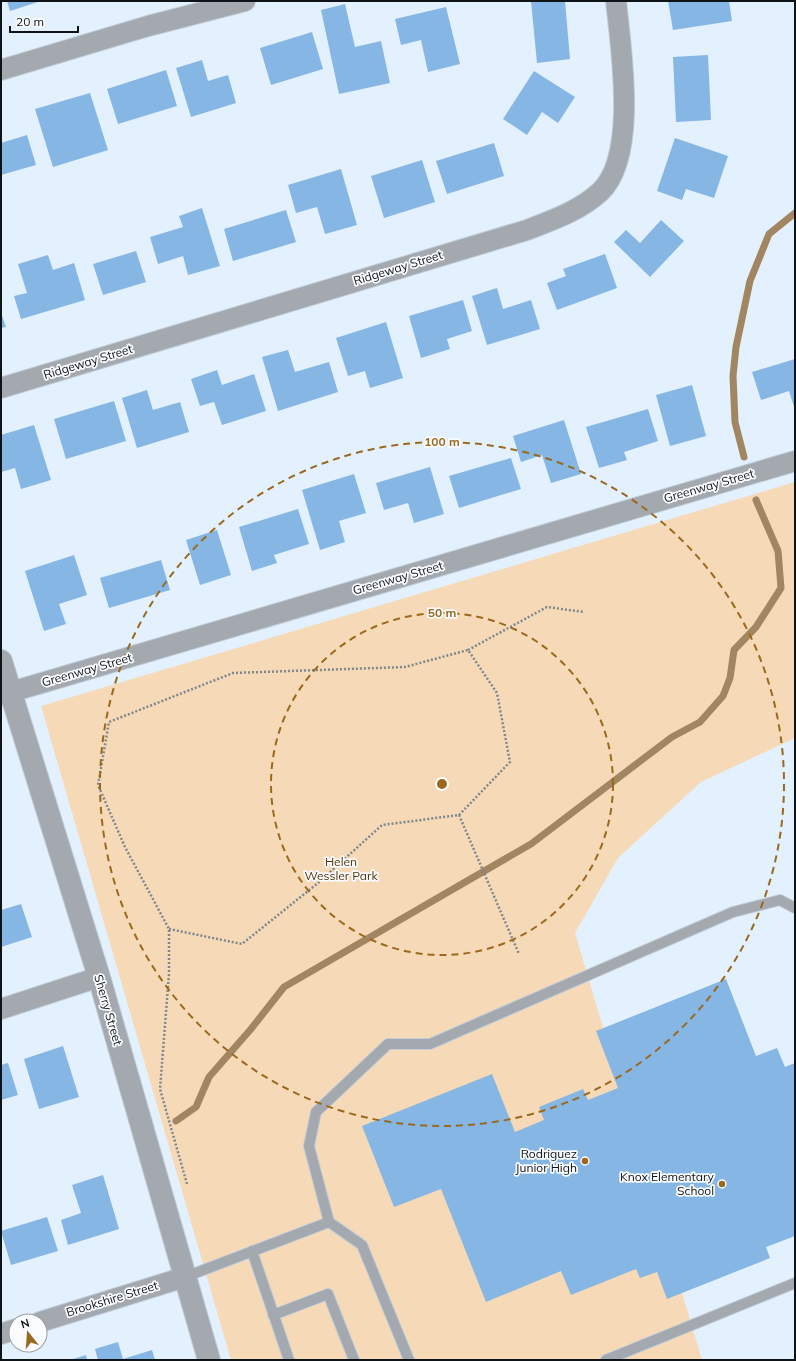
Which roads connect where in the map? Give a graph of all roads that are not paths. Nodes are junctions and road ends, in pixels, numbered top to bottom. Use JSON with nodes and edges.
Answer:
{"nodes":[{"id":1,"x":245,"y":1,"type":"edge"},
{"id":2,"x":616,"y":1,"type":"edge"},
{"id":3,"x":1,"y":70,"type":"edge"},
{"id":4,"x":1,"y":388,"type":"edge"},
{"id":5,"x":795,"y":461,"type":"edge"},
{"id":6,"x":1,"y":662,"type":"edge"},
{"id":7,"x":5,"y":694,"type":"edge"},
{"id":8,"x":795,"y":908,"type":"edge"},
{"id":9,"x":99,"y":977,"type":"junction"},
{"id":10,"x":1,"y":1009,"type":"edge"},
{"id":11,"x":329,"y":1222,"type":"junction"},
{"id":12,"x":252,"y":1251,"type":"junction"},
{"id":13,"x":185,"y":1277,"type":"junction"},
{"id":14,"x":795,"y":1283,"type":"edge"},
{"id":15,"x":273,"y":1315,"type":"junction"},
{"id":16,"x":48,"y":1320,"type":"edge"},
{"id":17,"x":209,"y":1360,"type":"edge"},
{"id":18,"x":289,"y":1360,"type":"edge"},
{"id":19,"x":354,"y":1360,"type":"edge"},
{"id":20,"x":409,"y":1360,"type":"edge"},
{"id":21,"x":606,"y":1360,"type":"edge"}],
"edges":[{"from":1,"to":3,"type":"street"},
{"from":2,"to":4,"type":"street","name":"Ridgeway Street"},
{"from":5,"to":7,"type":"street","name":"Greenway Street"},
{"from":6,"to":7,"type":"street","name":"Sherry Street"},
{"from":7,"to":9,"type":"street","name":"Sherry Street"},
{"from":8,"to":11,"type":"lane"},
{"from":9,"to":10,"type":"street"},
{"from":9,"to":13,"type":"street","name":"Sherry Street"},
{"from":11,"to":12,"type":"lane"},
{"from":11,"to":20,"type":"lane"},
{"from":12,"to":13,"type":"lane"},
{"from":12,"to":15,"type":"lane"},
{"from":13,"to":16,"type":"street","name":"Brookshire Street"},
{"from":13,"to":17,"type":"street","name":"Sherry Street"},
{"from":14,"to":21,"type":"lane"},
{"from":15,"to":18,"type":"lane"},
{"from":15,"to":19,"type":"lane"}]}
